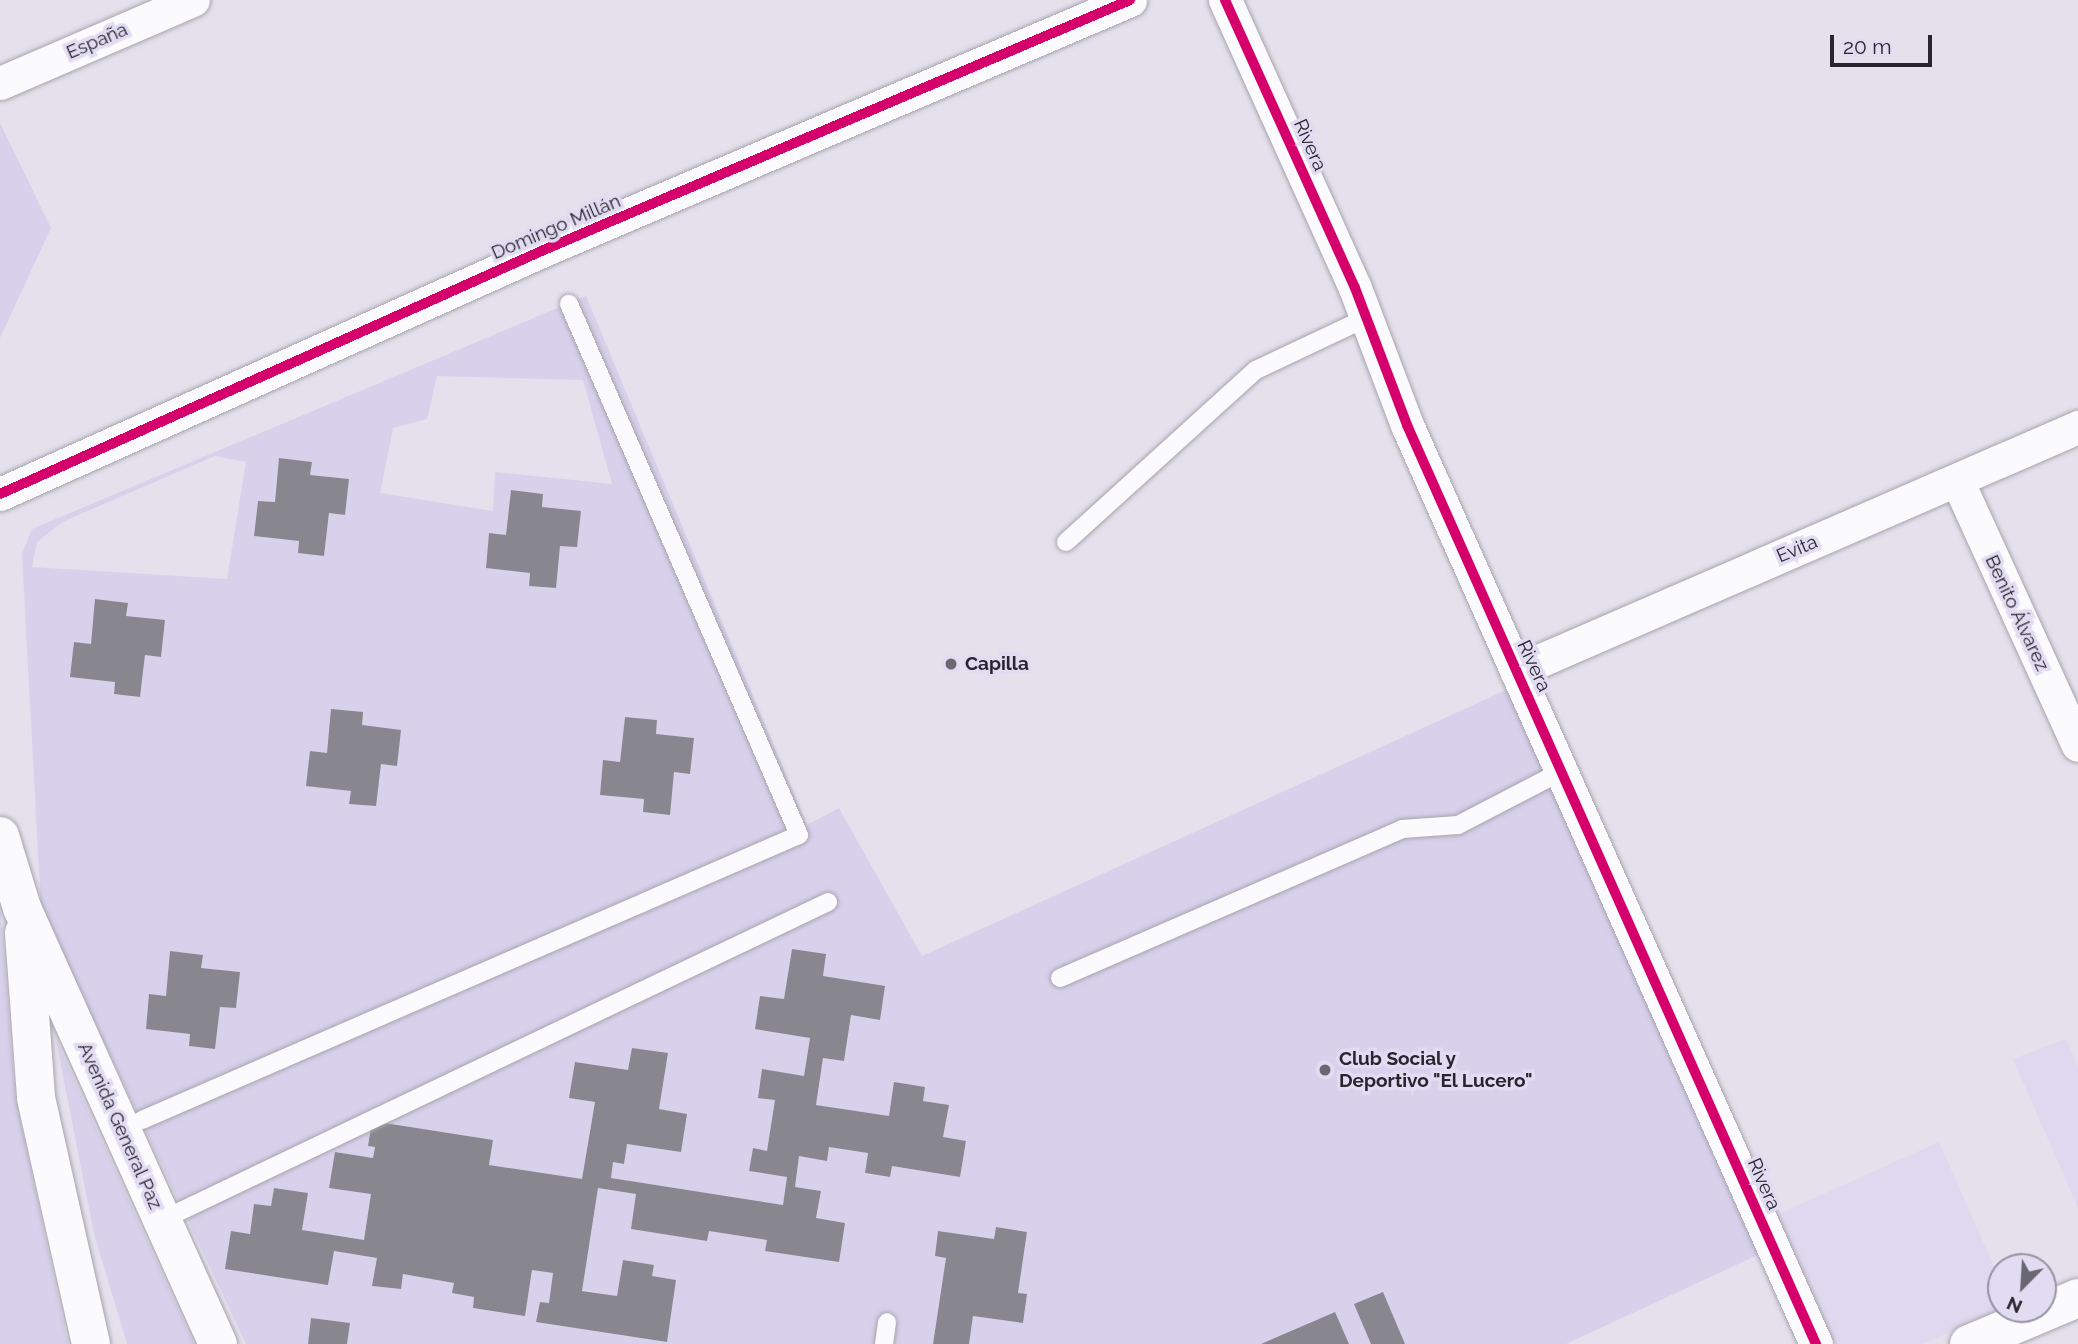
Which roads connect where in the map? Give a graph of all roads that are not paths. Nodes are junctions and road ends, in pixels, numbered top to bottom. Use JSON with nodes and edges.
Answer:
{"nodes":[{"id":1,"x":193,"y":0,"type":"edge"},
{"id":2,"x":1130,"y":0,"type":"edge"},
{"id":3,"x":1225,"y":0,"type":"edge"},
{"id":4,"x":0,"y":83,"type":"edge"},
{"id":5,"x":569,"y":304,"type":"dead end"},
{"id":6,"x":1366,"y":318,"type":"junction"},
{"id":7,"x":2078,"y":427,"type":"edge"},
{"id":8,"x":1957,"y":480,"type":"junction"},
{"id":9,"x":0,"y":494,"type":"edge"},
{"id":10,"x":1066,"y":542,"type":"dead end"},
{"id":11,"x":1516,"y":671,"type":"junction"},
{"id":12,"x":2078,"y":745,"type":"edge"},
{"id":13,"x":1562,"y":771,"type":"junction"},
{"id":14,"x":0,"y":836,"type":"edge"},
{"id":15,"x":828,"y":902,"type":"dead end"},
{"id":16,"x":22,"y":908,"type":"junction"},
{"id":17,"x":1060,"y":978,"type":"dead end"},
{"id":18,"x":132,"y":1124,"type":"junction"},
{"id":19,"x":162,"y":1220,"type":"junction"},
{"id":20,"x":2078,"y":1298,"type":"edge"},
{"id":21,"x":887,"y":1322,"type":"dead end"},
{"id":22,"x":91,"y":1344,"type":"edge"},
{"id":23,"x":218,"y":1344,"type":"edge"},
{"id":24,"x":884,"y":1344,"type":"edge"},
{"id":25,"x":1816,"y":1344,"type":"edge"},
{"id":26,"x":1969,"y":1344,"type":"edge"}],
"edges":[{"from":1,"to":4,"type":"street","name":"España"},
{"from":2,"to":9,"type":"street","name":"Domingo Millán"},
{"from":3,"to":6,"type":"street","name":"Rivera"},
{"from":5,"to":18,"type":"lane"},
{"from":6,"to":10,"type":"lane"},
{"from":6,"to":11,"type":"street","name":"Rivera"},
{"from":7,"to":8,"type":"street","name":"Evita"},
{"from":8,"to":11,"type":"street","name":"Evita"},
{"from":8,"to":12,"type":"street","name":"Benito Álvarez"},
{"from":11,"to":13,"type":"street","name":"Rivera"},
{"from":13,"to":17,"type":"lane"},
{"from":13,"to":25,"type":"street","name":"Rivera"},
{"from":14,"to":16,"type":"street","name":"Avenida General Paz"},
{"from":15,"to":19,"type":"lane"},
{"from":16,"to":18,"type":"street","name":"Avenida General Paz"},
{"from":16,"to":22,"type":"street","name":"Avenida General Paz"},
{"from":18,"to":19,"type":"street","name":"Avenida General Paz"},
{"from":19,"to":23,"type":"street","name":"Avenida General Paz"},
{"from":20,"to":26,"type":"street"},
{"from":21,"to":24,"type":"lane"}]}
